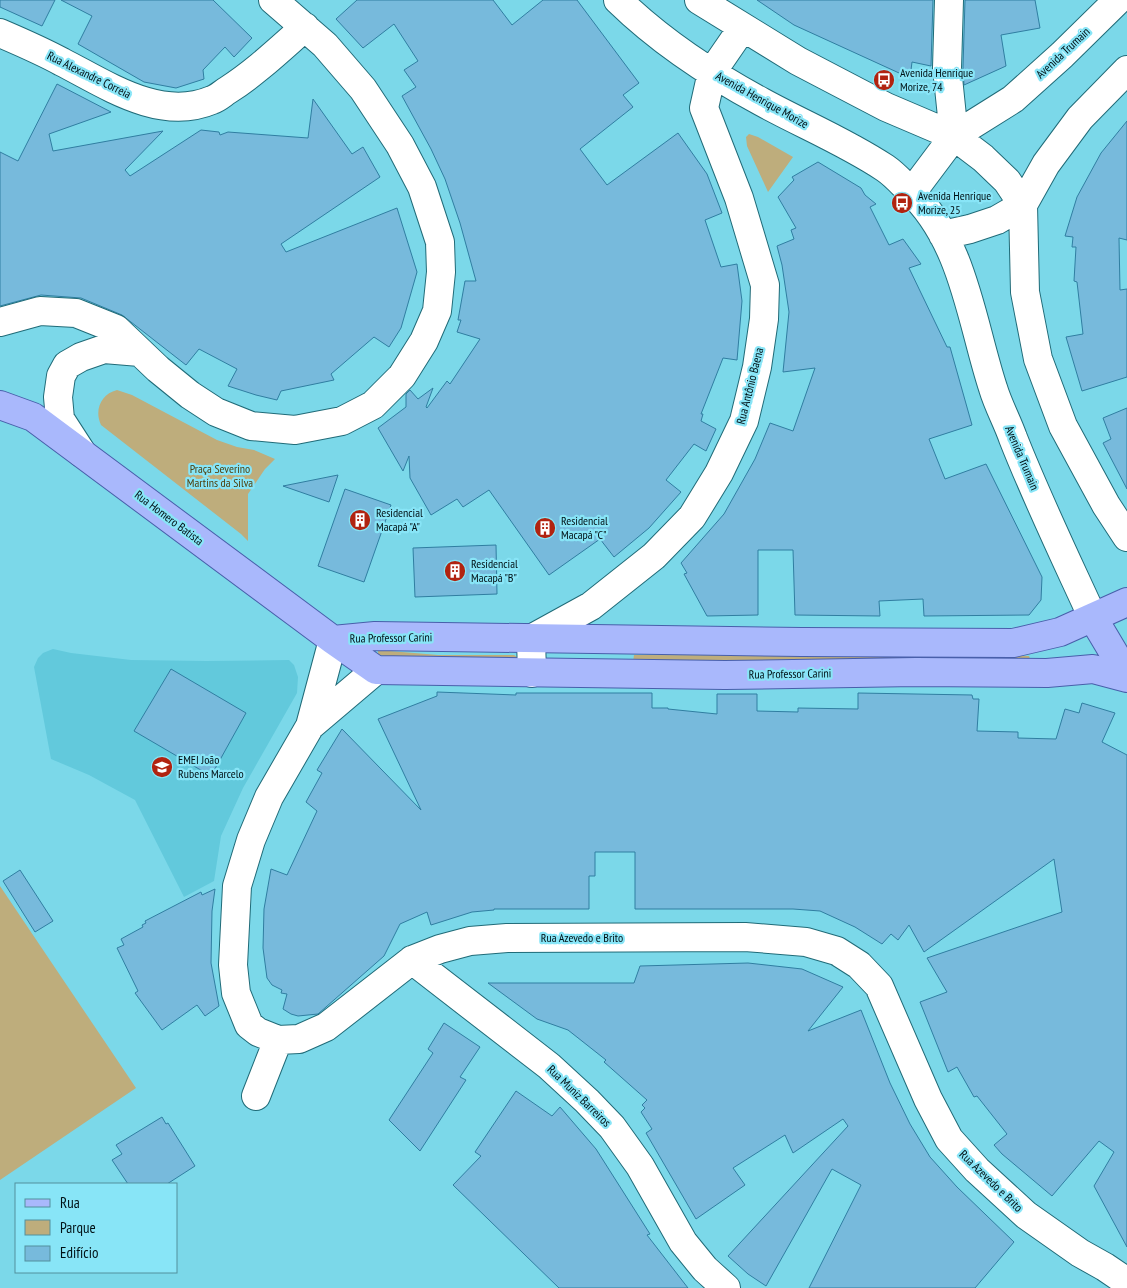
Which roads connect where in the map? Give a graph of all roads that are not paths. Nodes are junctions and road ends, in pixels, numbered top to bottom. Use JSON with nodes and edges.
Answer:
{"nodes":[{"id":1,"x":273,"y":0,"type":"edge"},
{"id":2,"x":618,"y":0,"type":"edge"},
{"id":3,"x":699,"y":0,"type":"edge"},
{"id":4,"x":949,"y":0,"type":"edge"},
{"id":5,"x":1118,"y":0,"type":"edge"},
{"id":6,"x":305,"y":27,"type":"junction"},
{"id":7,"x":743,"y":27,"type":"junction"},
{"id":8,"x":0,"y":33,"type":"edge"},
{"id":9,"x":1127,"y":70,"type":"edge"},
{"id":10,"x":712,"y":72,"type":"junction"},
{"id":11,"x":954,"y":136,"type":"junction"},
{"id":12,"x":912,"y":192,"type":"junction"},
{"id":13,"x":1023,"y":205,"type":"junction"},
{"id":14,"x":943,"y":235,"type":"junction"},
{"id":15,"x":0,"y":322,"type":"edge"},
{"id":16,"x":140,"y":352,"type":"junction"},
{"id":17,"x":0,"y":405,"type":"edge"},
{"id":18,"x":82,"y":453,"type":"junction"},
{"id":19,"x":1127,"y":537,"type":"edge"},
{"id":20,"x":1127,"y":602,"type":"edge"},
{"id":21,"x":1093,"y":618,"type":"junction"},
{"id":22,"x":532,"y":639,"type":"junction"},
{"id":23,"x":333,"y":640,"type":"junction"},
{"id":24,"x":1127,"y":669,"type":"edge"},
{"id":25,"x":376,"y":670,"type":"junction"},
{"id":26,"x":532,"y":673,"type":"junction"},
{"id":27,"x":1127,"y":678,"type":"edge"},
{"id":28,"x":310,"y":726,"type":"junction"},
{"id":29,"x":412,"y":960,"type":"junction"},
{"id":30,"x":278,"y":1040,"type":"junction"},
{"id":31,"x":256,"y":1096,"type":"dead end"},
{"id":32,"x":1120,"y":1270,"type":"edge"},
{"id":33,"x":726,"y":1288,"type":"edge"}],
"edges":[{"from":1,"to":6,"type":"street"},
{"from":2,"to":10,"type":"street","name":"Avenida Henrique Morize"},
{"from":3,"to":7,"type":"street"},
{"from":4,"to":11,"type":"street"},
{"from":5,"to":11,"type":"street","name":"Avenida Trumain"},
{"from":6,"to":8,"type":"street","name":"Rua Alexandre Correia"},
{"from":6,"to":16,"type":"street"},
{"from":7,"to":10,"type":"street","name":"Rua Antônio Baena"},
{"from":7,"to":11,"type":"street"},
{"from":9,"to":13,"type":"street"},
{"from":10,"to":12,"type":"street","name":"Avenida Henrique Morize"},
{"from":10,"to":22,"type":"street","name":"Rua Antônio Baena"},
{"from":11,"to":12,"type":"street","name":"Avenida Trumain"},
{"from":11,"to":13,"type":"street"},
{"from":12,"to":14,"type":"street","name":"Avenida Trumain"},
{"from":13,"to":14,"type":"street"},
{"from":13,"to":19,"type":"street"},
{"from":14,"to":21,"type":"street","name":"Avenida Trumain"},
{"from":15,"to":16,"type":"street"},
{"from":16,"to":18,"type":"street"},
{"from":17,"to":18,"type":"main road","name":"Rua Homero Batista"},
{"from":18,"to":23,"type":"main road","name":"Rua Homero Batista"},
{"from":20,"to":21,"type":"main road","name":"Rua Professor Carini"},
{"from":21,"to":22,"type":"main road","name":"Rua Professor Carini"},
{"from":21,"to":24,"type":"main road","name":"Avenida Trumain"},
{"from":22,"to":23,"type":"main road","name":"Rua Professor Carini"},
{"from":22,"to":26,"type":"street"},
{"from":23,"to":25,"type":"main road","name":"Rua Professor Carini"},
{"from":23,"to":28,"type":"street","name":"Rua Azevedo e Brito"},
{"from":25,"to":26,"type":"main road","name":"Rua Professor Carini"},
{"from":25,"to":28,"type":"street","name":"Rua Azevedo e Brito"},
{"from":26,"to":27,"type":"main road","name":"Rua Professor Carini"},
{"from":28,"to":30,"type":"street","name":"Rua Azevedo e Brito"},
{"from":29,"to":30,"type":"street","name":"Rua Azevedo e Brito"},
{"from":29,"to":32,"type":"street","name":"Rua Azevedo e Brito"},
{"from":29,"to":33,"type":"street","name":"Rua Muniz Barreiros"},
{"from":30,"to":31,"type":"street"}]}
